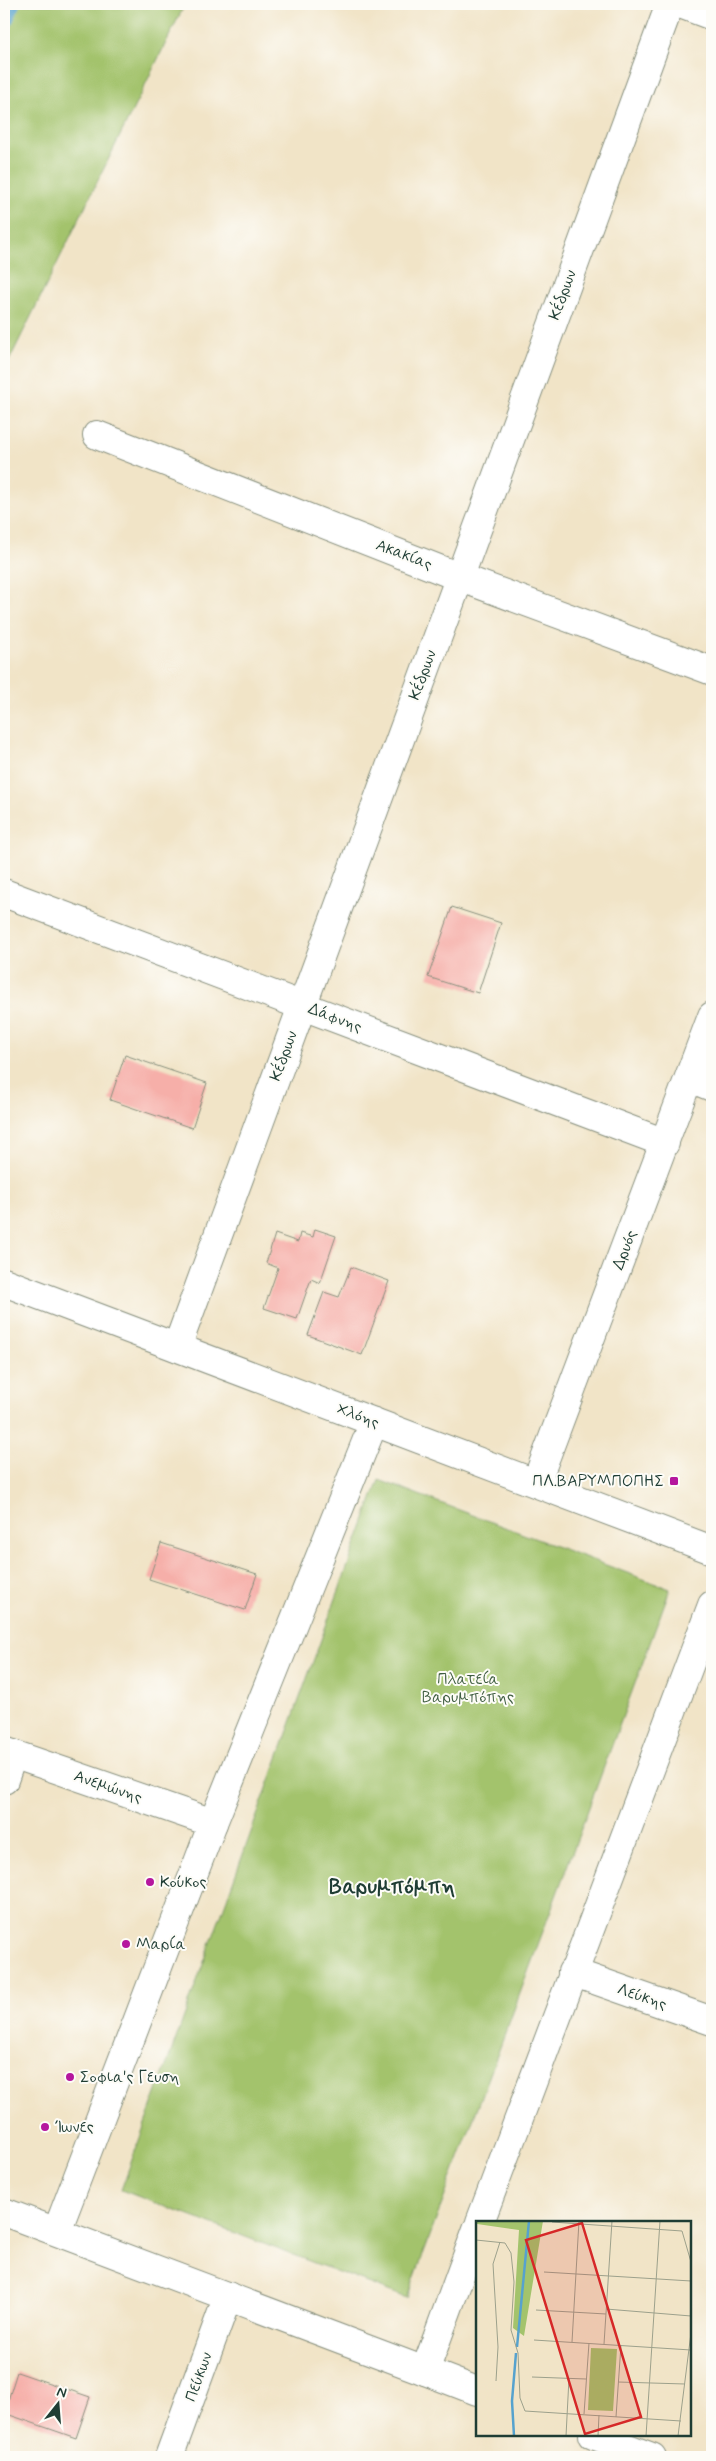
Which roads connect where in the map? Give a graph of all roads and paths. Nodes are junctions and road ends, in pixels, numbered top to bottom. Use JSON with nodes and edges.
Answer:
{"nodes":[{"id":1,"x":670,"y":4,"type":"edge"},
{"id":2,"x":680,"y":4,"type":"edge"},
{"id":3,"x":712,"y":16,"type":"edge"},
{"id":4,"x":97,"y":435,"type":"dead end"},
{"id":5,"x":459,"y":577,"type":"junction"},
{"id":6,"x":712,"y":671,"type":"edge"},
{"id":7,"x":4,"y":893,"type":"edge"},
{"id":8,"x":302,"y":1006,"type":"junction"},
{"id":9,"x":712,"y":1016,"type":"edge"},
{"id":10,"x":701,"y":1083,"type":"edge"},
{"id":11,"x":665,"y":1143,"type":"junction"},
{"id":12,"x":4,"y":1282,"type":"edge"},
{"id":13,"x":177,"y":1348,"type":"junction"},
{"id":14,"x":374,"y":1422,"type":"junction"},
{"id":15,"x":536,"y":1483,"type":"junction"},
{"id":16,"x":712,"y":1550,"type":"edge"},
{"id":17,"x":712,"y":1605,"type":"edge"},
{"id":18,"x":8,"y":1752,"type":"edge"},
{"id":19,"x":4,"y":1780,"type":"edge"},
{"id":20,"x":213,"y":1823,"type":"junction"},
{"id":21,"x":572,"y":1972,"type":"junction"},
{"id":22,"x":712,"y":2021,"type":"edge"},
{"id":23,"x":4,"y":2212,"type":"edge"},
{"id":24,"x":480,"y":2221,"type":"edge"},
{"id":25,"x":57,"y":2231,"type":"junction"},
{"id":26,"x":476,"y":2232,"type":"edge"},
{"id":27,"x":228,"y":2296,"type":"junction"},
{"id":28,"x":425,"y":2371,"type":"junction"},
{"id":29,"x":476,"y":2391,"type":"edge"},
{"id":30,"x":596,"y":2436,"type":"edge"},
{"id":31,"x":169,"y":2457,"type":"edge"},
{"id":32,"x":652,"y":2457,"type":"edge"}],
"edges":[{"from":1,"to":5,"type":"street","name":"Κέδρων"},
{"from":2,"to":3,"type":"street"},
{"from":4,"to":5,"type":"street","name":"Ακακίας"},
{"from":5,"to":6,"type":"street","name":"Ακακίας"},
{"from":5,"to":8,"type":"street","name":"Κέδρων"},
{"from":7,"to":8,"type":"street","name":"Δάφνης"},
{"from":8,"to":11,"type":"street","name":"Δάφνης"},
{"from":8,"to":13,"type":"street","name":"Κέδρων"},
{"from":9,"to":10,"type":"street","name":"Δρυός"},
{"from":10,"to":11,"type":"street","name":"Δρυός"},
{"from":11,"to":15,"type":"street","name":"Δρυός"},
{"from":12,"to":13,"type":"street","name":"Χλόης"},
{"from":13,"to":14,"type":"street","name":"Χλόης"},
{"from":14,"to":15,"type":"street","name":"Χλόης"},
{"from":14,"to":20,"type":"street"},
{"from":15,"to":16,"type":"street","name":"Χλόης"},
{"from":17,"to":21,"type":"street"},
{"from":18,"to":19,"type":"street"},
{"from":18,"to":20,"type":"street","name":"Ανεμώνης"},
{"from":20,"to":25,"type":"street"},
{"from":21,"to":22,"type":"street","name":"Λεύκης"},
{"from":21,"to":24,"type":"street"},
{"from":23,"to":25,"type":"street"},
{"from":25,"to":27,"type":"street"},
{"from":26,"to":28,"type":"street"},
{"from":27,"to":28,"type":"street"},
{"from":27,"to":31,"type":"street","name":"Πεύκων"},
{"from":28,"to":29,"type":"street"},
{"from":30,"to":32,"type":"street"}]}
